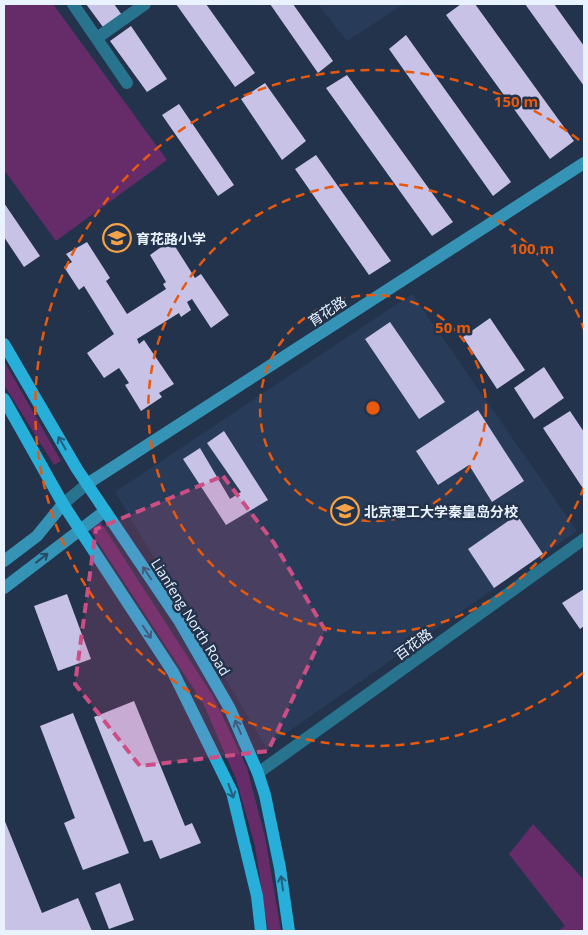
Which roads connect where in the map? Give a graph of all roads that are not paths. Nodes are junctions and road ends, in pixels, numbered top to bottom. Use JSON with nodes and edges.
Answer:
{"nodes":[{"id":1,"x":73,"y":4,"type":"edge"},
{"id":2,"x":145,"y":4,"type":"edge"},
{"id":3,"x":97,"y":38,"type":"junction"},
{"id":4,"x":127,"y":83,"type":"dead end"},
{"id":5,"x":584,"y":163,"type":"edge"},
{"id":6,"x":4,"y":344,"type":"edge"},
{"id":7,"x":4,"y":399,"type":"edge"},
{"id":8,"x":87,"y":484,"type":"junction"},
{"id":9,"x":63,"y":504,"type":"junction"},
{"id":10,"x":105,"y":511,"type":"junction"},
{"id":11,"x":80,"y":530,"type":"junction"},
{"id":12,"x":584,"y":539,"type":"edge"},
{"id":13,"x":4,"y":561,"type":"edge"},
{"id":14,"x":4,"y":588,"type":"edge"},
{"id":15,"x":258,"y":773,"type":"junction"},
{"id":16,"x":261,"y":931,"type":"edge"},
{"id":17,"x":289,"y":931,"type":"edge"}],
"edges":[{"from":1,"to":3,"type":"street"},
{"from":2,"to":3,"type":"street"},
{"from":3,"to":4,"type":"street"},
{"from":5,"to":8,"type":"street","name":"育花路"},
{"from":8,"to":6,"type":"main road","name":"Lianfeng North Road","one_way":true},
{"from":7,"to":9,"type":"main road"},
{"from":8,"to":9,"type":"street"},
{"from":8,"to":10,"type":"main road","name":"Lianfeng North Road"},
{"from":9,"to":11,"type":"main road"},
{"from":9,"to":13,"type":"street"},
{"from":10,"to":11,"type":"street"},
{"from":15,"to":10,"type":"main road","name":"Lianfeng North Road","one_way":true},
{"from":14,"to":11,"type":"street","one_way":true},
{"from":11,"to":16,"type":"main road","one_way":true},
{"from":12,"to":15,"type":"street","name":"百花路"},
{"from":17,"to":15,"type":"main road","name":"Lianfeng North Road","one_way":true}]}
